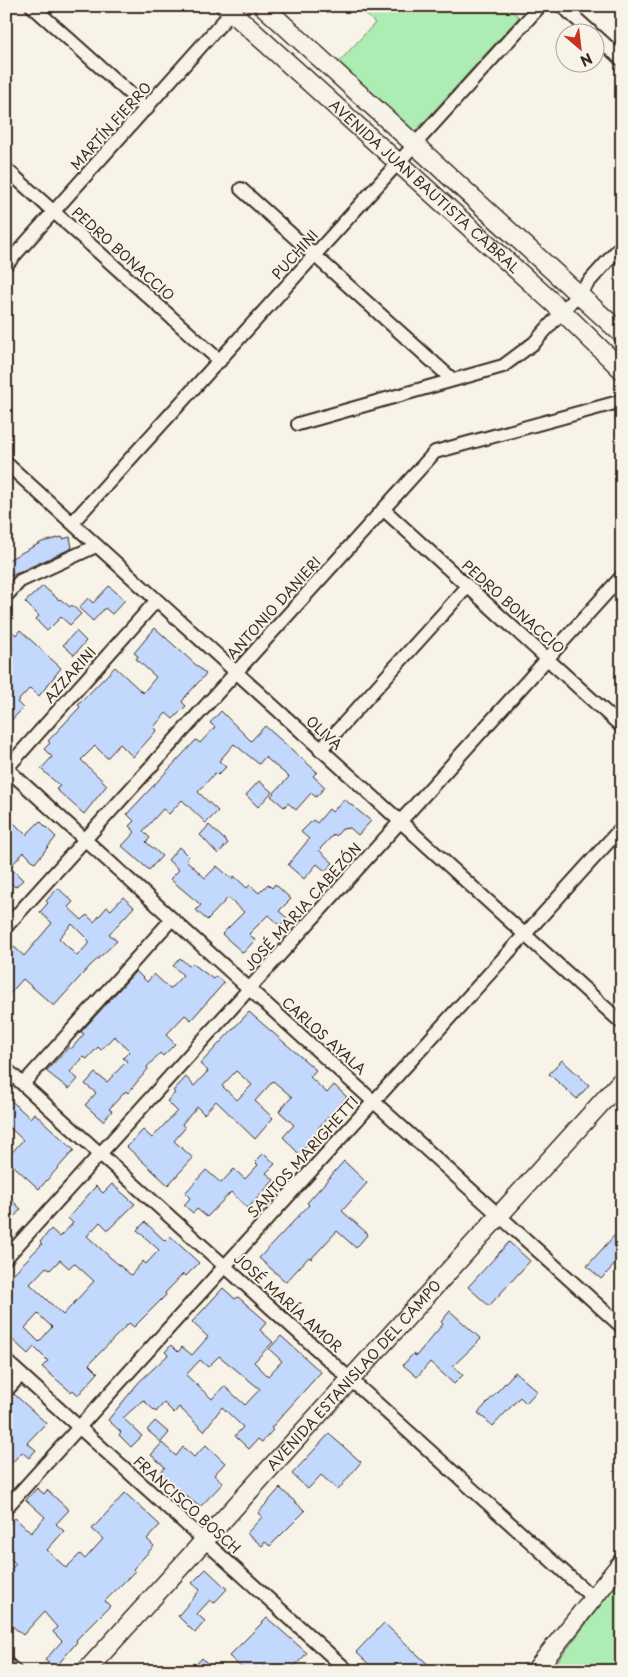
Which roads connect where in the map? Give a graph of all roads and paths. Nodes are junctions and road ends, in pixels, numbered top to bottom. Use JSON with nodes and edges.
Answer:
{"nodes":[{"id":1,"x":32,"y":6,"type":"edge"},
{"id":2,"x":263,"y":6,"type":"edge"},
{"id":3,"x":540,"y":6,"type":"edge"},
{"id":4,"x":562,"y":6,"type":"edge"},
{"id":5,"x":231,"y":8,"type":"edge"},
{"id":6,"x":580,"y":22,"type":"edge"},
{"id":7,"x":606,"y":45,"type":"edge"},
{"id":8,"x":622,"y":60,"type":"edge"},
{"id":9,"x":147,"y":109,"type":"junction"},
{"id":10,"x":414,"y":146,"type":"junction"},
{"id":11,"x":398,"y":164,"type":"junction"},
{"id":12,"x":6,"y":169,"type":"edge"},
{"id":13,"x":241,"y":189,"type":"dead end"},
{"id":14,"x":53,"y":212,"type":"junction"},
{"id":15,"x":622,"y":245,"type":"edge"},
{"id":16,"x":314,"y":257,"type":"junction"},
{"id":17,"x":6,"y":265,"type":"edge"},
{"id":18,"x":578,"y":294,"type":"junction"},
{"id":19,"x":562,"y":311,"type":"junction"},
{"id":20,"x":622,"y":334,"type":"edge"},
{"id":21,"x":220,"y":361,"type":"junction"},
{"id":22,"x":622,"y":370,"type":"edge"},
{"id":23,"x":453,"y":380,"type":"junction"},
{"id":24,"x":622,"y":402,"type":"edge"},
{"id":25,"x":298,"y":424,"type":"dead end"},
{"id":26,"x":6,"y":463,"type":"edge"},
{"id":27,"x":383,"y":509,"type":"junction"},
{"id":28,"x":72,"y":523,"type":"junction"},
{"id":29,"x":96,"y":546,"type":"junction"},
{"id":30,"x":622,"y":576,"type":"edge"},
{"id":31,"x":468,"y":586,"type":"junction"},
{"id":32,"x":6,"y":596,"type":"edge"},
{"id":33,"x":156,"y":601,"type":"junction"},
{"id":34,"x":547,"y":659,"type":"junction"},
{"id":35,"x":236,"y":673,"type":"junction"},
{"id":36,"x":622,"y":727,"type":"edge"},
{"id":37,"x":320,"y":750,"type":"junction"},
{"id":38,"x":7,"y":768,"type":"edge"},
{"id":39,"x":400,"y":822,"type":"junction"},
{"id":40,"x":622,"y":827,"type":"edge"},
{"id":41,"x":85,"y":839,"type":"junction"},
{"id":42,"x":172,"y":918,"type":"junction"},
{"id":43,"x":6,"y":927,"type":"edge"},
{"id":44,"x":524,"y":935,"type":"junction"},
{"id":45,"x":250,"y":988,"type":"junction"},
{"id":46,"x":622,"y":1023,"type":"edge"},
{"id":47,"x":6,"y":1069,"type":"edge"},
{"id":48,"x":622,"y":1080,"type":"edge"},
{"id":49,"x":23,"y":1084,"type":"junction"},
{"id":50,"x":374,"y":1102,"type":"junction"},
{"id":51,"x":100,"y":1154,"type":"junction"},
{"id":52,"x":499,"y":1215,"type":"junction"},
{"id":53,"x":6,"y":1258,"type":"edge"},
{"id":54,"x":225,"y":1266,"type":"junction"},
{"id":55,"x":622,"y":1327,"type":"edge"},
{"id":56,"x":6,"y":1361,"type":"edge"},
{"id":57,"x":21,"y":1375,"type":"junction"},
{"id":58,"x":350,"y":1379,"type":"junction"},
{"id":59,"x":6,"y":1391,"type":"edge"},
{"id":60,"x":79,"y":1427,"type":"junction"},
{"id":61,"x":6,"y":1508,"type":"edge"},
{"id":62,"x":204,"y":1540,"type":"junction"},
{"id":63,"x":622,"y":1562,"type":"edge"},
{"id":64,"x":594,"y":1599,"type":"junction"},
{"id":65,"x":6,"y":1663,"type":"edge"},
{"id":66,"x":14,"y":1671,"type":"edge"},
{"id":67,"x":86,"y":1671,"type":"edge"},
{"id":68,"x":348,"y":1671,"type":"edge"},
{"id":69,"x":535,"y":1671,"type":"edge"}],
"edges":[{"from":1,"to":9,"type":"street"},
{"from":2,"to":10,"type":"main road","name":"AVENIDA JUAN BAUTISTA CABRAL"},
{"from":3,"to":10,"type":"street","name":"PUCHINI"},
{"from":4,"to":6,"type":"street"},
{"from":5,"to":9,"type":"street","name":"MARTÍN FIERRO"},
{"from":5,"to":11,"type":"main road","name":"AVENIDA JUAN BAUTISTA CABRAL"},
{"from":7,"to":8,"type":"street"},
{"from":9,"to":14,"type":"street","name":"MARTÍN FIERRO"},
{"from":10,"to":11,"type":"street","name":"PUCHINI"},
{"from":10,"to":18,"type":"main road","name":"AVENIDA JUAN BAUTISTA CABRAL"},
{"from":11,"to":16,"type":"street","name":"PUCHINI"},
{"from":11,"to":19,"type":"main road","name":"AVENIDA JUAN BAUTISTA CABRAL"},
{"from":12,"to":14,"type":"street","name":"PEDRO BONACCIO"},
{"from":13,"to":16,"type":"street"},
{"from":14,"to":17,"type":"street","name":"MARTÍN FIERRO"},
{"from":14,"to":21,"type":"street","name":"PEDRO BONACCIO"},
{"from":15,"to":18,"type":"street"},
{"from":16,"to":21,"type":"street","name":"PUCHINI"},
{"from":16,"to":23,"type":"street"},
{"from":18,"to":19,"type":"street"},
{"from":18,"to":20,"type":"main road","name":"AVENIDA JUAN BAUTISTA CABRAL"},
{"from":19,"to":22,"type":"main road","name":"AVENIDA JUAN BAUTISTA CABRAL"},
{"from":19,"to":23,"type":"street"},
{"from":21,"to":28,"type":"street","name":"PUCHINI"},
{"from":23,"to":25,"type":"street"},
{"from":24,"to":27,"type":"street","name":"ANTONIO DANIERI"},
{"from":26,"to":28,"type":"street","name":"OLIVA"},
{"from":27,"to":31,"type":"street","name":"PEDRO BONACCIO"},
{"from":27,"to":35,"type":"street","name":"ANTONIO DANIERI"},
{"from":28,"to":29,"type":"street","name":"OLIVA"},
{"from":29,"to":32,"type":"street"},
{"from":29,"to":33,"type":"street","name":"OLIVA"},
{"from":30,"to":34,"type":"street","name":"JOSÉ MARIA CABEZÓN"},
{"from":31,"to":34,"type":"street","name":"PEDRO BONACCIO"},
{"from":31,"to":37,"type":"street"},
{"from":33,"to":35,"type":"street","name":"OLIVA"},
{"from":33,"to":38,"type":"street","name":"AZZARINI"},
{"from":34,"to":36,"type":"street","name":"PEDRO BONACCIO"},
{"from":34,"to":39,"type":"street","name":"JOSÉ MARIA CABEZÓN"},
{"from":35,"to":37,"type":"street","name":"OLIVA"},
{"from":35,"to":41,"type":"street","name":"ANTONIO DANIERI"},
{"from":37,"to":39,"type":"street","name":"OLIVA"},
{"from":38,"to":41,"type":"street","name":"CARLOS AYALA"},
{"from":39,"to":44,"type":"street","name":"OLIVA"},
{"from":39,"to":45,"type":"street","name":"JOSÉ MARIA CABEZÓN"},
{"from":40,"to":44,"type":"street","name":"SANTOS MARIGHETTI"},
{"from":41,"to":42,"type":"street","name":"CARLOS AYALA"},
{"from":41,"to":43,"type":"street","name":"ANTONIO DANIERI"},
{"from":42,"to":45,"type":"street","name":"CARLOS AYALA"},
{"from":42,"to":49,"type":"street"},
{"from":44,"to":46,"type":"street","name":"OLIVA"},
{"from":44,"to":50,"type":"street","name":"SANTOS MARIGHETTI"},
{"from":45,"to":50,"type":"street","name":"CARLOS AYALA"},
{"from":45,"to":51,"type":"street","name":"JOSÉ MARIA CABEZÓN"},
{"from":47,"to":49,"type":"street","name":"JOSÉ MARÍA AMOR"},
{"from":48,"to":52,"type":"main road","name":"AVENIDA ESTANISLAO DEL CAMPO"},
{"from":49,"to":51,"type":"street","name":"JOSÉ MARÍA AMOR"},
{"from":50,"to":52,"type":"street","name":"CARLOS AYALA"},
{"from":50,"to":54,"type":"street","name":"SANTOS MARIGHETTI"},
{"from":51,"to":53,"type":"street","name":"JOSÉ MARIA CABEZÓN"},
{"from":51,"to":54,"type":"street","name":"JOSÉ MARÍA AMOR"},
{"from":52,"to":55,"type":"street","name":"CARLOS AYALA"},
{"from":52,"to":58,"type":"main road","name":"AVENIDA ESTANISLAO DEL CAMPO"},
{"from":54,"to":58,"type":"street","name":"JOSÉ MARÍA AMOR"},
{"from":54,"to":60,"type":"street","name":"SANTOS MARIGHETTI"},
{"from":56,"to":57,"type":"street","name":"FRANCISCO BOSCH"},
{"from":57,"to":59,"type":"street"},
{"from":57,"to":60,"type":"street","name":"FRANCISCO BOSCH"},
{"from":58,"to":62,"type":"main road","name":"AVENIDA ESTANISLAO DEL CAMPO"},
{"from":58,"to":64,"type":"street","name":"JOSÉ MARÍA AMOR"},
{"from":60,"to":61,"type":"street","name":"SANTOS MARIGHETTI"},
{"from":60,"to":62,"type":"street","name":"FRANCISCO BOSCH"},
{"from":62,"to":67,"type":"main road","name":"AVENIDA ESTANISLAO DEL CAMPO"},
{"from":62,"to":68,"type":"street","name":"FRANCISCO BOSCH"},
{"from":63,"to":64,"type":"main road"},
{"from":64,"to":69,"type":"main road"},
{"from":65,"to":66,"type":"street"}]}
